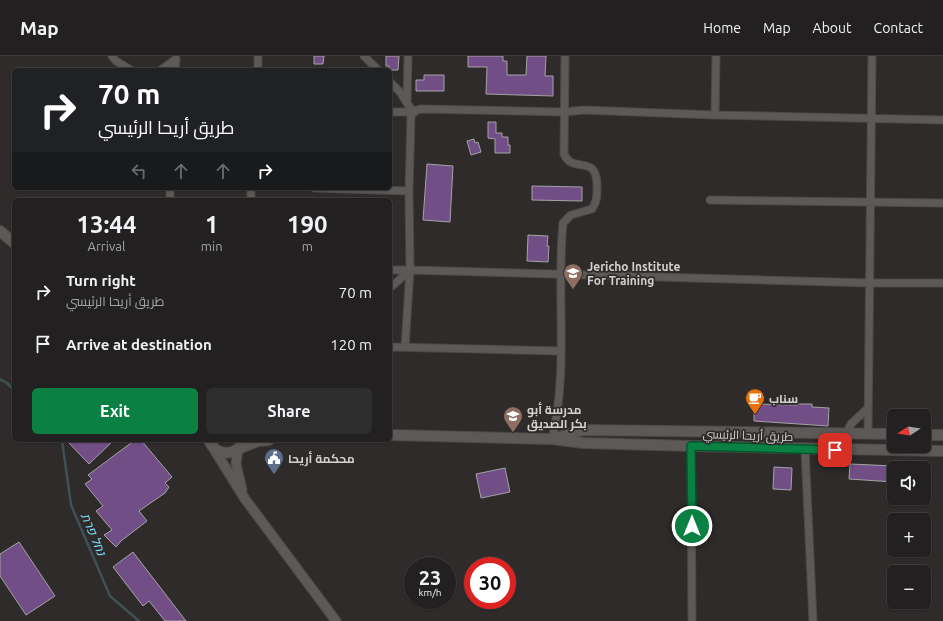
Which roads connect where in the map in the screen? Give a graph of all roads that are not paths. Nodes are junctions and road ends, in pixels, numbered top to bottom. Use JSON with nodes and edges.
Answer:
{"nodes":[{"id":1,"x":112,"y":56,"type":"edge"},
{"id":2,"x":258,"y":56,"type":"edge"},
{"id":3,"x":364,"y":56,"type":"edge"},
{"id":4,"x":408,"y":56,"type":"edge"},
{"id":5,"x":565,"y":56,"type":"edge"},
{"id":6,"x":716,"y":56,"type":"edge"},
{"id":7,"x":872,"y":56,"type":"edge"},
{"id":8,"x":178,"y":57,"type":"edge"},
{"id":9,"x":128,"y":68,"type":"edge"},
{"id":10,"x":164,"y":68,"type":"edge"},
{"id":11,"x":175,"y":68,"type":"edge"},
{"id":12,"x":258,"y":68,"type":"edge"},
{"id":13,"x":376,"y":68,"type":"edge"},
{"id":14,"x":392,"y":84,"type":"edge"},
{"id":15,"x":407,"y":102,"type":"junction"},
{"id":16,"x":392,"y":112,"type":"edge"},
{"id":17,"x":413,"y":112,"type":"junction"},
{"id":18,"x":564,"y":112,"type":"junction"},
{"id":19,"x":715,"y":115,"type":"junction"},
{"id":20,"x":871,"y":118,"type":"junction"},
{"id":21,"x":943,"y":120,"type":"edge"},
{"id":22,"x":377,"y":190,"type":"edge"},
{"id":23,"x":409,"y":191,"type":"junction"},
{"id":24,"x":710,"y":200,"type":"dead end"},
{"id":25,"x":870,"y":202,"type":"junction"},
{"id":26,"x":943,"y":203,"type":"edge"},
{"id":27,"x":0,"y":231,"type":"edge"},
{"id":28,"x":12,"y":241,"type":"edge"},
{"id":29,"x":392,"y":270,"type":"edge"},
{"id":30,"x":410,"y":270,"type":"junction"},
{"id":31,"x":561,"y":273,"type":"junction"},
{"id":32,"x":943,"y":283,"type":"edge"},
{"id":33,"x":870,"y":284,"type":"junction"},
{"id":34,"x":392,"y":286,"type":"edge"},
{"id":35,"x":392,"y":347,"type":"edge"},
{"id":36,"x":405,"y":347,"type":"junction"},
{"id":37,"x":561,"y":350,"type":"junction"},
{"id":38,"x":868,"y":408,"type":"junction"},
{"id":39,"x":847,"y":432,"type":"junction"},
{"id":40,"x":868,"y":433,"type":"junction"},
{"id":41,"x":887,"y":434,"type":"edge"},
{"id":42,"x":392,"y":435,"type":"edge"},
{"id":43,"x":931,"y":435,"type":"edge"},
{"id":44,"x":943,"y":435,"type":"edge"},
{"id":45,"x":552,"y":439,"type":"junction"},
{"id":46,"x":210,"y":442,"type":"edge"},
{"id":47,"x":252,"y":442,"type":"edge"},
{"id":48,"x":241,"y":444,"type":"edge"},
{"id":49,"x":691,"y":446,"type":"junction"},
{"id":50,"x":804,"y":449,"type":"junction"},
{"id":51,"x":943,"y":451,"type":"edge"},
{"id":52,"x":245,"y":499,"type":"junction"},
{"id":53,"x":336,"y":621,"type":"edge"},
{"id":54,"x":692,"y":621,"type":"edge"},
{"id":55,"x":812,"y":621,"type":"edge"}],
"edges":[{"from":1,"to":9,"type":"street"},
{"from":2,"to":12,"type":"street"},
{"from":3,"to":13,"type":"street"},
{"from":4,"to":15,"type":"street"},
{"from":5,"to":18,"type":"street"},
{"from":6,"to":19,"type":"street"},
{"from":7,"to":20,"type":"street"},
{"from":8,"to":10,"type":"street"},
{"from":8,"to":11,"type":"street"},
{"from":14,"to":15,"type":"street"},
{"from":15,"to":17,"type":"street"},
{"from":16,"to":17,"type":"street"},
{"from":17,"to":18,"type":"street"},
{"from":17,"to":23,"type":"street"},
{"from":18,"to":19,"type":"street"},
{"from":18,"to":31,"type":"street"},
{"from":19,"to":20,"type":"street"},
{"from":20,"to":21,"type":"street"},
{"from":20,"to":25,"type":"street"},
{"from":22,"to":23,"type":"street"},
{"from":23,"to":30,"type":"street"},
{"from":24,"to":25,"type":"street"},
{"from":25,"to":26,"type":"street"},
{"from":25,"to":33,"type":"street"},
{"from":27,"to":28,"type":"main road"},
{"from":29,"to":30,"type":"street"},
{"from":30,"to":31,"type":"street"},
{"from":30,"to":34,"type":"street"},
{"from":30,"to":36,"type":"street"},
{"from":31,"to":33,"type":"street"},
{"from":31,"to":37,"type":"street"},
{"from":32,"to":33,"type":"street"},
{"from":33,"to":38,"type":"street"},
{"from":35,"to":36,"type":"street"},
{"from":36,"to":37,"type":"street"},
{"from":37,"to":45,"type":"street"},
{"from":38,"to":39,"type":"street"},
{"from":38,"to":40,"type":"street"},
{"from":39,"to":40,"type":"main road","name":"طريق أريحا الرئيسي"},
{"from":39,"to":45,"type":"main road","name":"طريق أريحا الرئيسي"},
{"from":40,"to":41,"type":"main road","name":"طريق أريحا الرئيسي"},
{"from":42,"to":45,"type":"main road","name":"طريق أريحا الرئيسي"},
{"from":43,"to":44,"type":"main road"},
{"from":45,"to":49,"type":"main road","name":"طريق أريحا الرئيسي"},
{"from":46,"to":48,"type":"main road"},
{"from":46,"to":52,"type":"street"},
{"from":47,"to":48,"type":"main road"},
{"from":48,"to":52,"type":"street"},
{"from":49,"to":50,"type":"main road","name":"طريق أريحا الرئيسي"},
{"from":49,"to":54,"type":"street"},
{"from":50,"to":51,"type":"main road","name":"طريق أريحا الرئيسي"},
{"from":50,"to":55,"type":"street"},
{"from":52,"to":53,"type":"street"}]}
